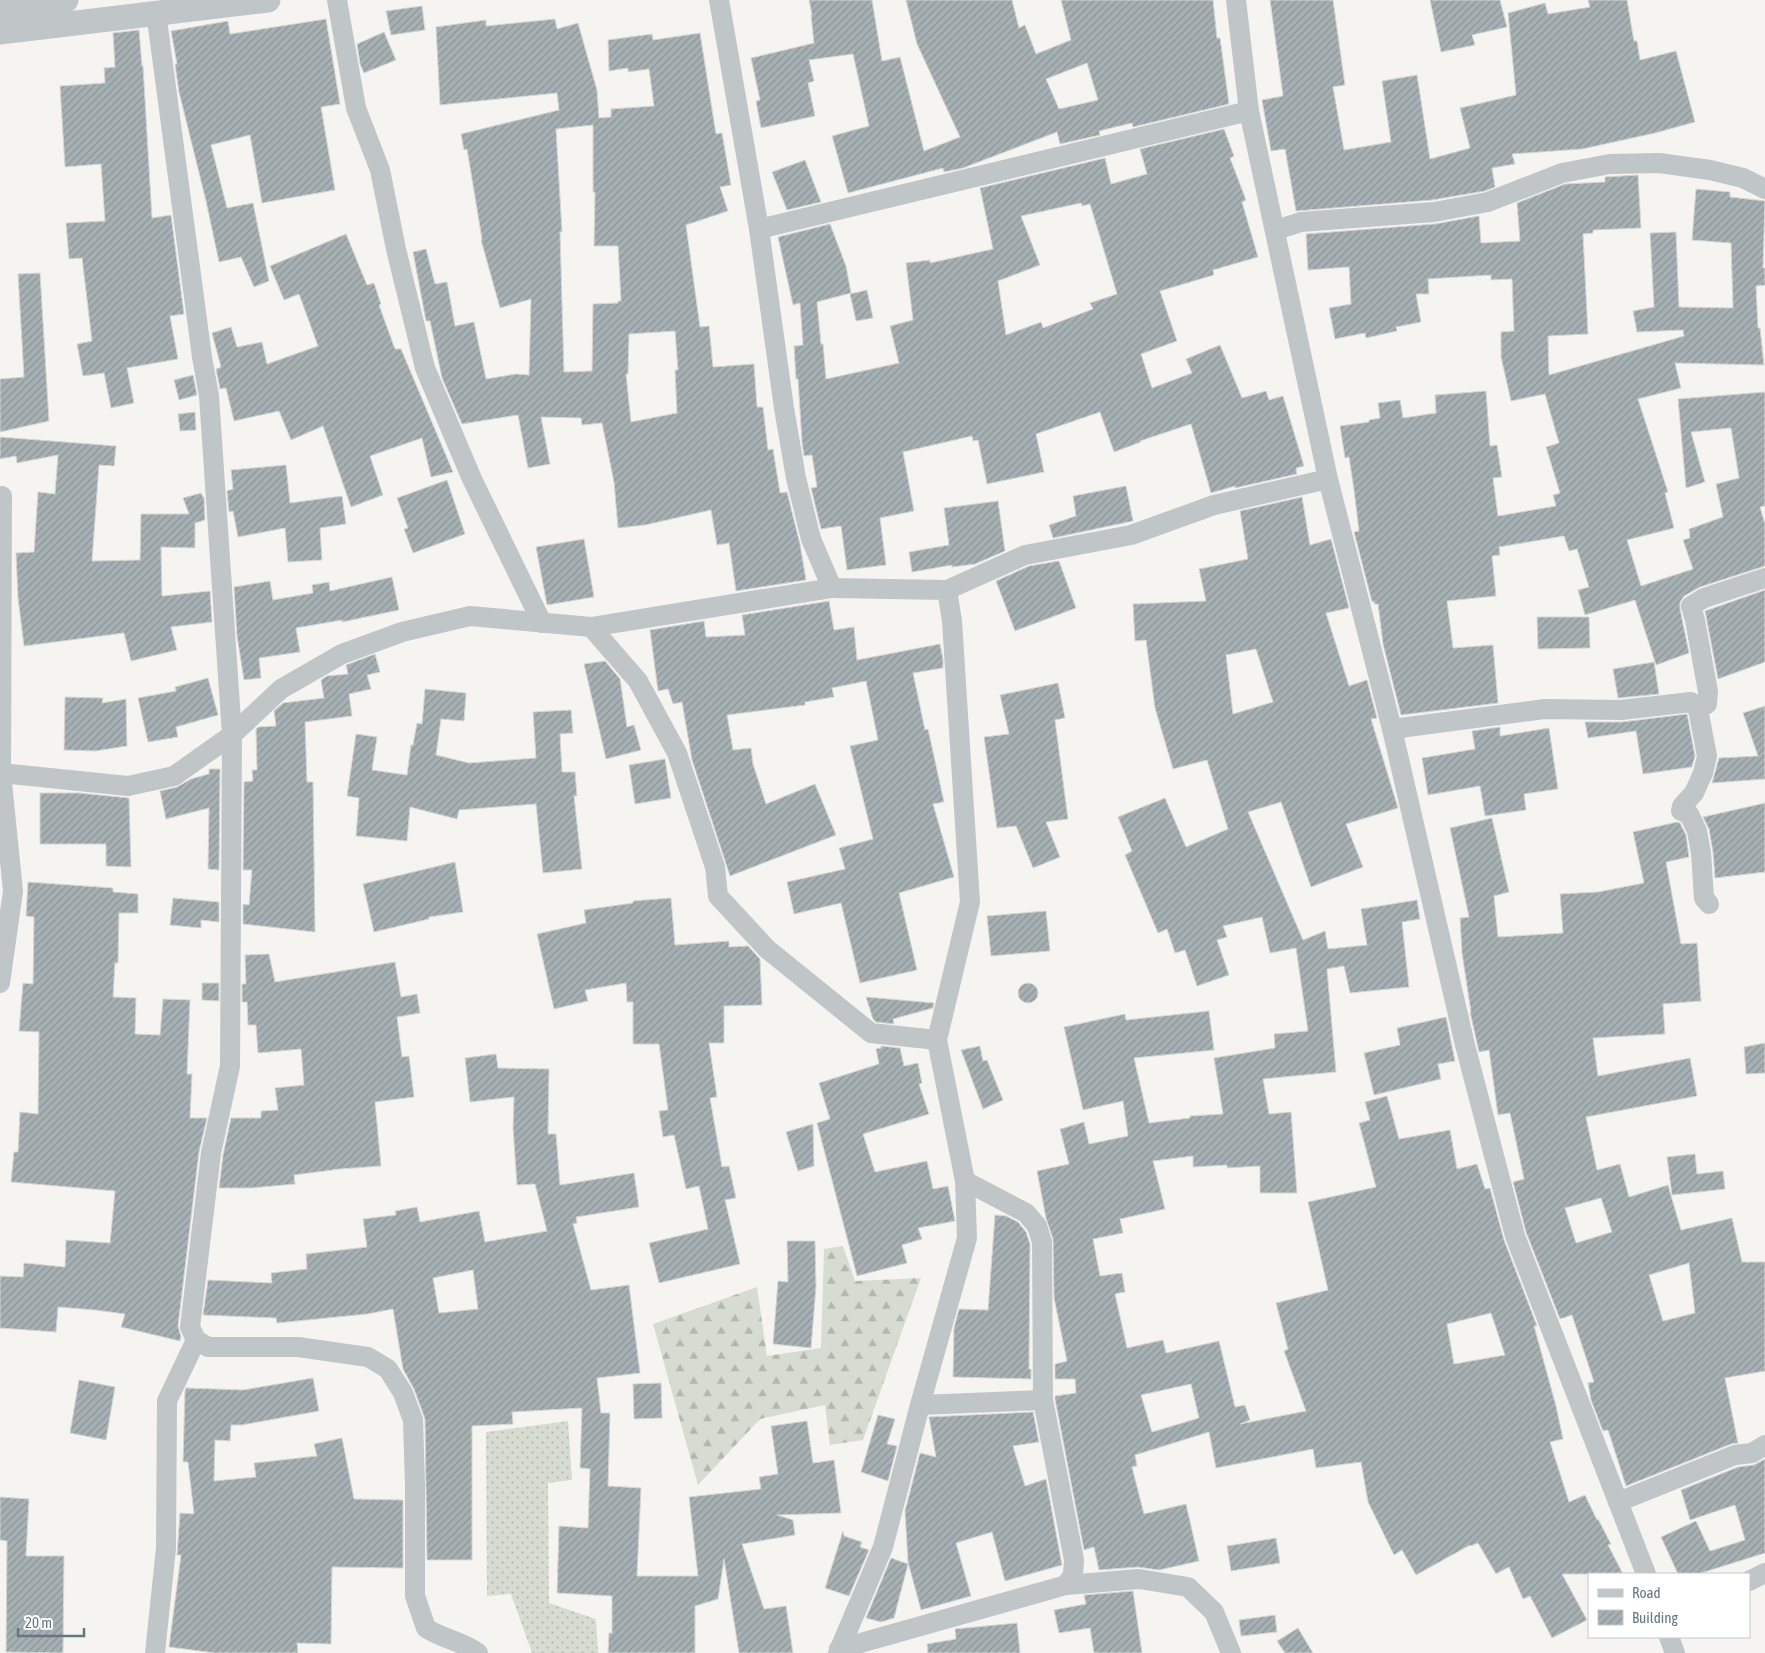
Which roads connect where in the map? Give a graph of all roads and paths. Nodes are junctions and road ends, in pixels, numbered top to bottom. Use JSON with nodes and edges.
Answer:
{"nodes":[{"id":1,"x":66,"y":0,"type":"edge"},
{"id":2,"x":268,"y":0,"type":"edge"},
{"id":3,"x":337,"y":0,"type":"edge"},
{"id":4,"x":720,"y":0,"type":"edge"},
{"id":5,"x":1236,"y":0,"type":"edge"},
{"id":6,"x":0,"y":8,"type":"edge"},
{"id":7,"x":156,"y":12,"type":"junction"},
{"id":8,"x":0,"y":32,"type":"edge"},
{"id":9,"x":1249,"y":111,"type":"junction"},
{"id":10,"x":1765,"y":189,"type":"edge"},
{"id":11,"x":759,"y":229,"type":"junction"},
{"id":12,"x":1276,"y":230,"type":"junction"},
{"id":13,"x":1328,"y":479,"type":"junction"},
{"id":14,"x":2,"y":496,"type":"dead end"},
{"id":15,"x":1765,"y":578,"type":"edge"},
{"id":16,"x":832,"y":588,"type":"junction"},
{"id":17,"x":947,"y":590,"type":"junction"},
{"id":18,"x":542,"y":623,"type":"junction"},
{"id":19,"x":591,"y":628,"type":"junction"},
{"id":20,"x":1698,"y":710,"type":"junction"},
{"id":21,"x":1392,"y":729,"type":"junction"},
{"id":22,"x":232,"y":735,"type":"junction"},
{"id":23,"x":1,"y":773,"type":"edge"},
{"id":24,"x":1709,"y":904,"type":"dead end"},
{"id":25,"x":0,"y":983,"type":"edge"},
{"id":26,"x":937,"y":1040,"type":"junction"},
{"id":27,"x":966,"y":1181,"type":"junction"},
{"id":28,"x":196,"y":1340,"type":"junction"},
{"id":29,"x":1044,"y":1400,"type":"junction"},
{"id":30,"x":920,"y":1405,"type":"junction"},
{"id":31,"x":1765,"y":1445,"type":"edge"},
{"id":32,"x":1618,"y":1502,"type":"junction"},
{"id":33,"x":1646,"y":1573,"type":"edge"},
{"id":34,"x":1765,"y":1573,"type":"edge"},
{"id":35,"x":1750,"y":1580,"type":"edge"},
{"id":36,"x":1066,"y":1585,"type":"junction"},
{"id":37,"x":1669,"y":1638,"type":"edge"},
{"id":38,"x":839,"y":1651,"type":"edge"},
{"id":39,"x":155,"y":1653,"type":"edge"},
{"id":40,"x":478,"y":1653,"type":"edge"},
{"id":41,"x":1231,"y":1653,"type":"edge"},
{"id":42,"x":1675,"y":1653,"type":"edge"}],
"edges":[{"from":1,"to":6,"type":"street"},
{"from":2,"to":7,"type":"street"},
{"from":3,"to":18,"type":"street"},
{"from":4,"to":11,"type":"street"},
{"from":5,"to":9,"type":"street"},
{"from":7,"to":8,"type":"street"},
{"from":7,"to":22,"type":"street"},
{"from":9,"to":11,"type":"street"},
{"from":9,"to":12,"type":"street"},
{"from":10,"to":12,"type":"street"},
{"from":11,"to":16,"type":"street"},
{"from":12,"to":13,"type":"street"},
{"from":13,"to":17,"type":"street"},
{"from":13,"to":21,"type":"street"},
{"from":14,"to":23,"type":"street"},
{"from":15,"to":20,"type":"street"},
{"from":16,"to":17,"type":"street"},
{"from":16,"to":19,"type":"street"},
{"from":17,"to":26,"type":"street"},
{"from":18,"to":19,"type":"street"},
{"from":18,"to":22,"type":"street"},
{"from":19,"to":26,"type":"street"},
{"from":20,"to":21,"type":"street"},
{"from":20,"to":24,"type":"street"},
{"from":21,"to":32,"type":"street"},
{"from":22,"to":23,"type":"street"},
{"from":22,"to":28,"type":"street"},
{"from":23,"to":25,"type":"street"},
{"from":26,"to":27,"type":"street"},
{"from":27,"to":29,"type":"street"},
{"from":27,"to":30,"type":"street"},
{"from":28,"to":39,"type":"street"},
{"from":28,"to":40,"type":"street"},
{"from":29,"to":30,"type":"street"},
{"from":29,"to":36,"type":"street"},
{"from":30,"to":38,"type":"street"},
{"from":31,"to":32,"type":"street"},
{"from":32,"to":33,"type":"street"},
{"from":34,"to":35,"type":"street"},
{"from":36,"to":38,"type":"street"},
{"from":36,"to":41,"type":"street"},
{"from":37,"to":42,"type":"street"}]}
